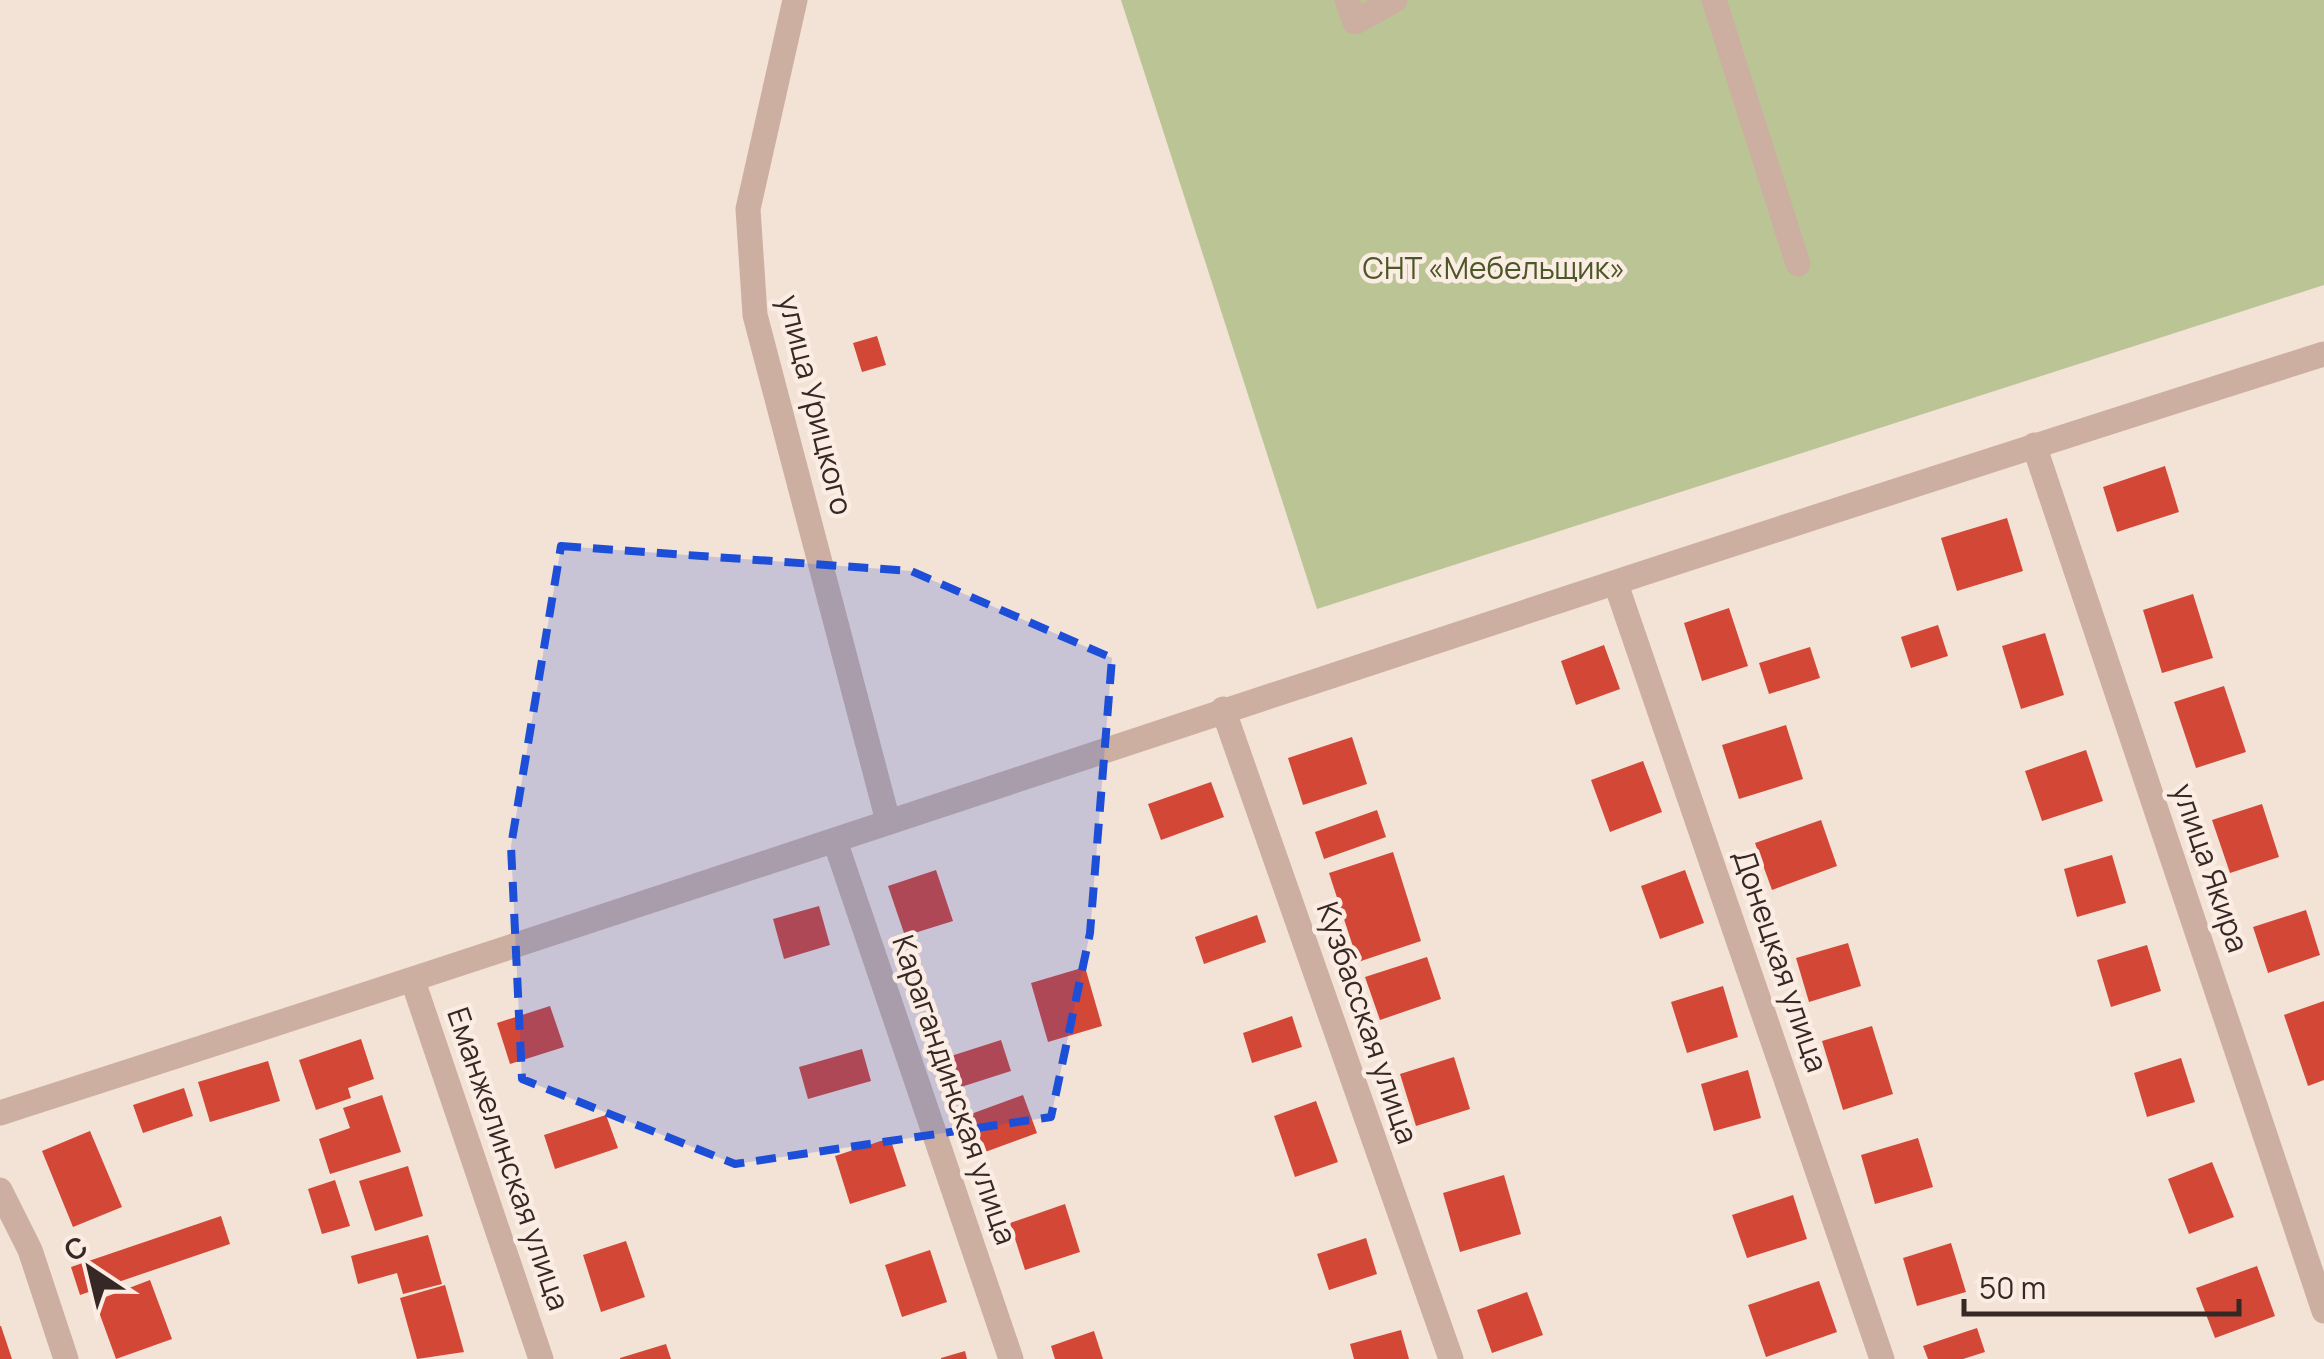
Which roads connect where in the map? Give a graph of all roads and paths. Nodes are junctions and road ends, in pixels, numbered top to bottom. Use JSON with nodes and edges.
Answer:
{"nodes":[{"id":1,"x":795,"y":0,"type":"edge"},
{"id":2,"x":1347,"y":0,"type":"edge"},
{"id":3,"x":1396,"y":0,"type":"edge"},
{"id":4,"x":1714,"y":0,"type":"edge"},
{"id":5,"x":1798,"y":264,"type":"dead end"},
{"id":6,"x":2324,"y":354,"type":"edge"},
{"id":7,"x":2034,"y":445,"type":"junction"},
{"id":8,"x":1616,"y":584,"type":"junction"},
{"id":9,"x":1223,"y":709,"type":"junction"},
{"id":10,"x":888,"y":821,"type":"junction"},
{"id":11,"x":835,"y":841,"type":"junction"},
{"id":12,"x":413,"y":980,"type":"junction"},
{"id":13,"x":0,"y":1113,"type":"edge"},
{"id":14,"x":0,"y":1190,"type":"edge"},
{"id":15,"x":2324,"y":1311,"type":"edge"},
{"id":16,"x":66,"y":1359,"type":"edge"},
{"id":17,"x":541,"y":1359,"type":"edge"},
{"id":18,"x":1011,"y":1359,"type":"edge"},
{"id":19,"x":1451,"y":1359,"type":"edge"},
{"id":20,"x":1882,"y":1359,"type":"edge"}],
"edges":[{"from":1,"to":10,"type":"street","name":"улица Урицкого"},
{"from":2,"to":3,"type":"street"},
{"from":4,"to":5,"type":"street"},
{"from":6,"to":7,"type":"street"},
{"from":7,"to":8,"type":"street"},
{"from":7,"to":15,"type":"street","name":"улица Якира"},
{"from":8,"to":9,"type":"street"},
{"from":8,"to":20,"type":"street","name":"Донецкая улица"},
{"from":9,"to":10,"type":"street"},
{"from":9,"to":19,"type":"street","name":"Кузбасская улица"},
{"from":10,"to":11,"type":"street"},
{"from":11,"to":12,"type":"street"},
{"from":11,"to":18,"type":"street","name":"Карагандинская улица"},
{"from":12,"to":13,"type":"street"},
{"from":12,"to":17,"type":"street","name":"Еманжелинская улица"},
{"from":14,"to":16,"type":"street"}]}
